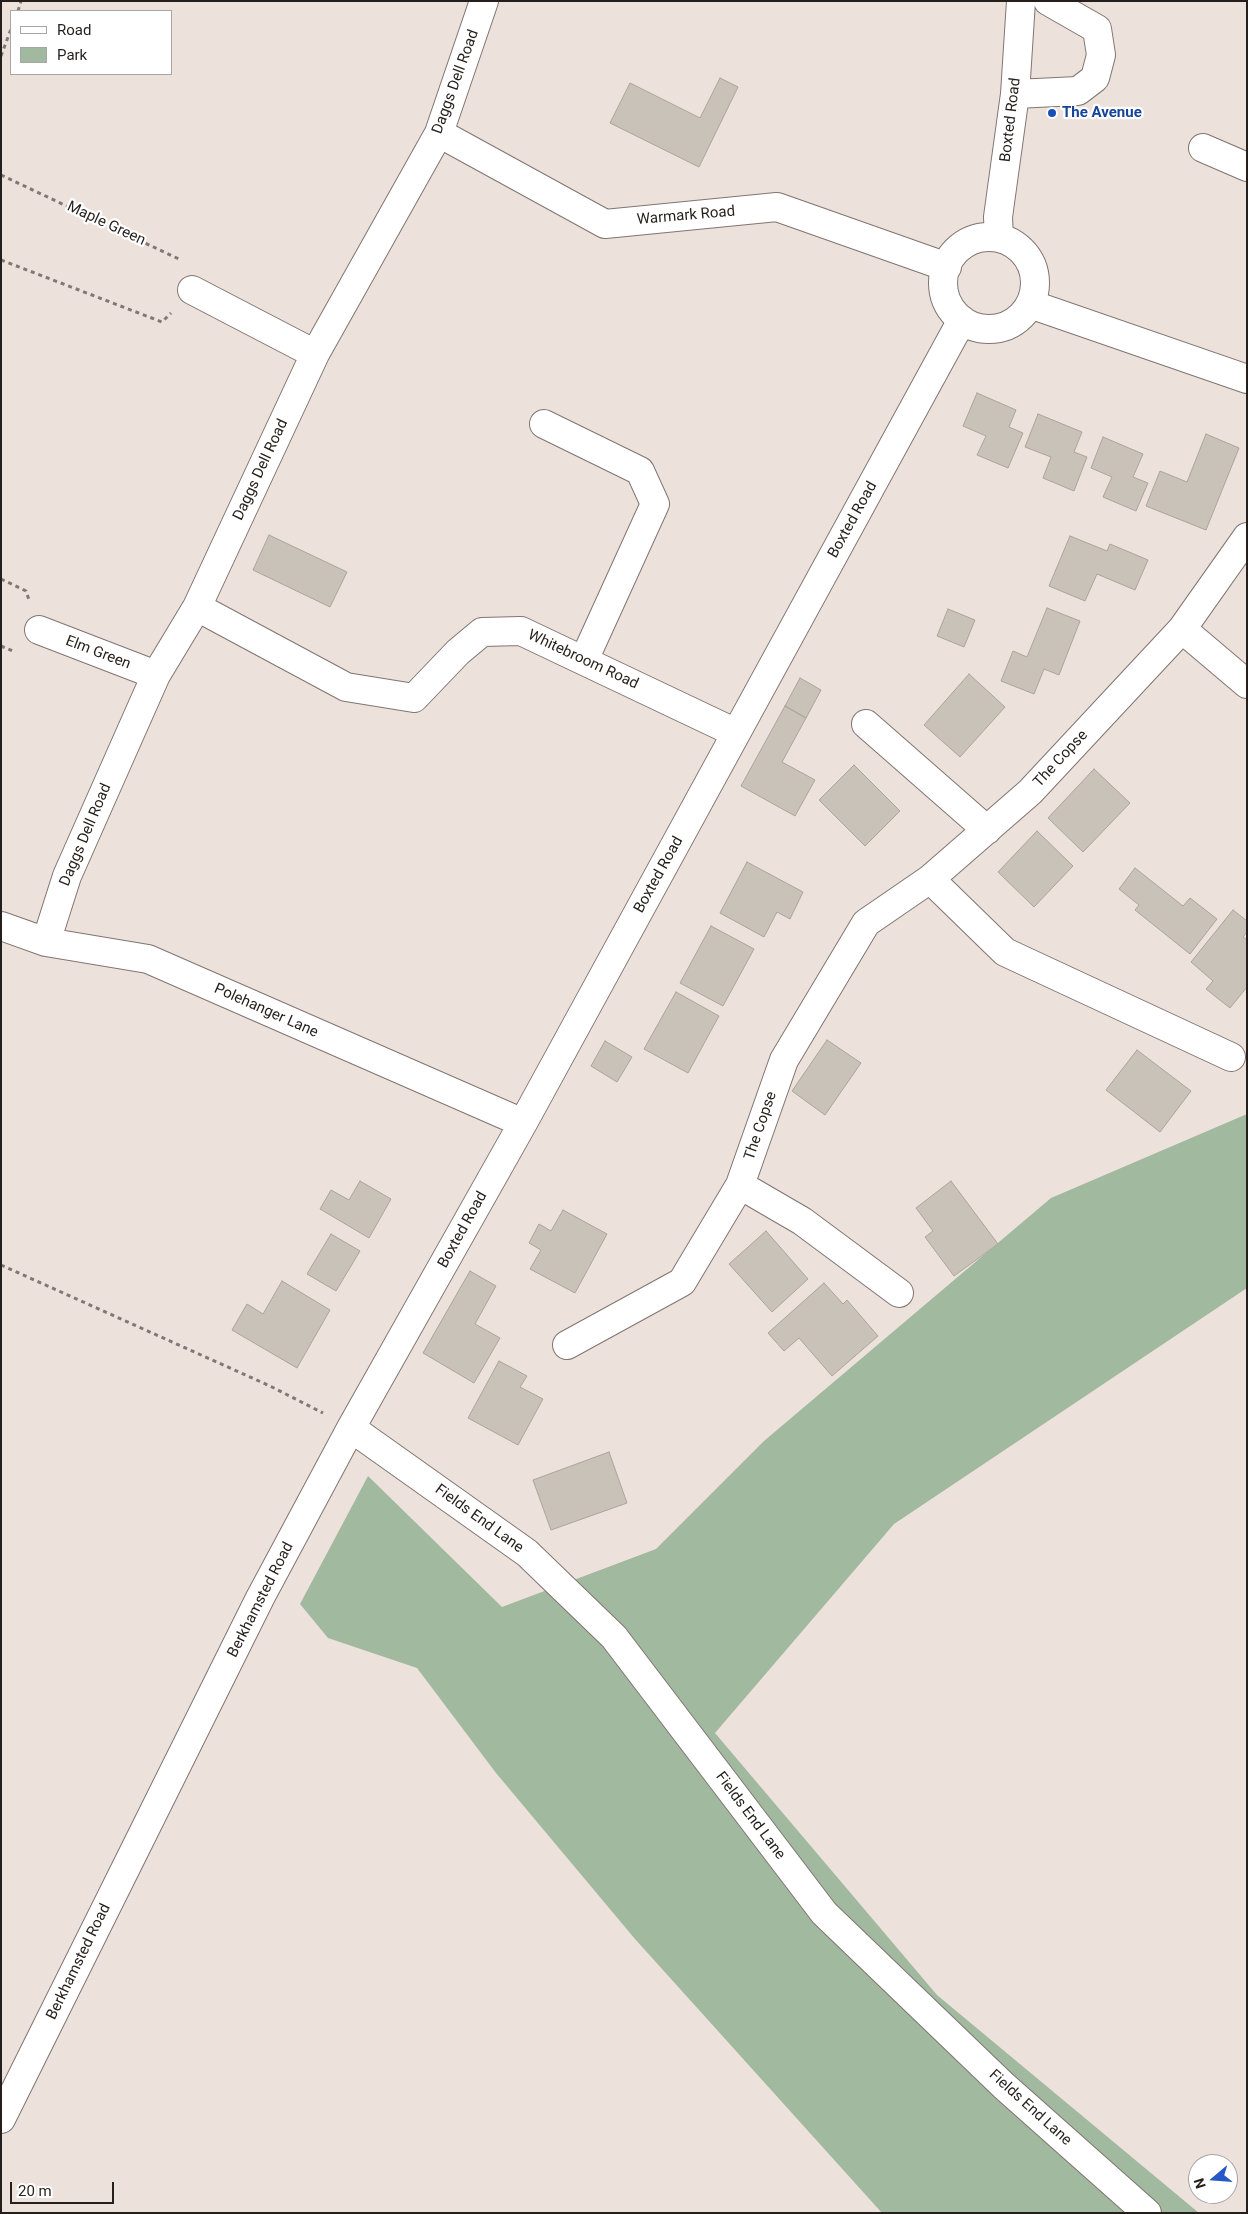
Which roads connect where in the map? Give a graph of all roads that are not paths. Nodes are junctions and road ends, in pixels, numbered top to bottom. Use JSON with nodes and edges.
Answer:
{"nodes":[{"id":1,"x":484,"y":1,"type":"edge"},
{"id":2,"x":1021,"y":1,"type":"edge"},
{"id":3,"x":1048,"y":1,"type":"edge"},
{"id":4,"x":1015,"y":94,"type":"junction"},
{"id":5,"x":439,"y":133,"type":"junction"},
{"id":6,"x":1203,"y":148,"type":"dead end"},
{"id":7,"x":1247,"y":167,"type":"edge"},
{"id":8,"x":999,"y":238,"type":"junction"},
{"id":9,"x":947,"y":267,"type":"junction"},
{"id":10,"x":192,"y":290,"type":"road end"},
{"id":11,"x":1030,"y":304,"type":"junction"},
{"id":12,"x":962,"y":320,"type":"junction"},
{"id":13,"x":315,"y":354,"type":"junction"},
{"id":14,"x":1247,"y":380,"type":"edge"},
{"id":15,"x":544,"y":424,"type":"dead end"},
{"id":16,"x":1247,"y":537,"type":"edge"},
{"id":17,"x":197,"y":607,"type":"junction"},
{"id":18,"x":1182,"y":629,"type":"junction"},
{"id":19,"x":39,"y":630,"type":"dead end"},
{"id":20,"x":584,"y":660,"type":"junction"},
{"id":21,"x":156,"y":675,"type":"junction"},
{"id":22,"x":1247,"y":684,"type":"edge"},
{"id":23,"x":866,"y":724,"type":"dead end"},
{"id":24,"x":736,"y":733,"type":"junction"},
{"id":25,"x":987,"y":830,"type":"junction"},
{"id":26,"x":930,"y":879,"type":"junction"},
{"id":27,"x":1,"y":926,"type":"edge"},
{"id":28,"x":46,"y":942,"type":"junction"},
{"id":29,"x":1231,"y":1057,"type":"dead end"},
{"id":30,"x":523,"y":1123,"type":"junction"},
{"id":31,"x":740,"y":1185,"type":"junction"},
{"id":32,"x":899,"y":1293,"type":"dead end"},
{"id":33,"x":567,"y":1345,"type":"dead end"},
{"id":34,"x":351,"y":1428,"type":"junction"},
{"id":35,"x":1,"y":2119,"type":"edge"},
{"id":36,"x":1147,"y":2213,"type":"edge"}],
"edges":[{"from":1,"to":5,"type":"street","name":"Daggs Dell Road"},
{"from":2,"to":4,"type":"street","name":"Boxted Road"},
{"from":3,"to":4,"type":"street"},
{"from":4,"to":8,"type":"street","name":"Boxted Road"},
{"from":5,"to":9,"type":"street","name":"Warmark Road"},
{"from":5,"to":13,"type":"street","name":"Daggs Dell Road"},
{"from":6,"to":7,"type":"street"},
{"from":8,"to":9,"type":"street"},
{"from":8,"to":11,"type":"street"},
{"from":9,"to":12,"type":"street"},
{"from":10,"to":13,"type":"street"},
{"from":11,"to":12,"type":"street"},
{"from":11,"to":14,"type":"street"},
{"from":12,"to":24,"type":"street","name":"Boxted Road"},
{"from":13,"to":17,"type":"street","name":"Daggs Dell Road"},
{"from":15,"to":20,"type":"street"},
{"from":16,"to":18,"type":"street","name":"The Copse"},
{"from":17,"to":20,"type":"street","name":"Whitebroom Road"},
{"from":17,"to":21,"type":"street","name":"Daggs Dell Road"},
{"from":18,"to":22,"type":"street"},
{"from":18,"to":25,"type":"street","name":"The Copse"},
{"from":19,"to":21,"type":"street","name":"Elm Green"},
{"from":20,"to":24,"type":"street","name":"Whitebroom Road"},
{"from":21,"to":28,"type":"street","name":"Daggs Dell Road"},
{"from":23,"to":25,"type":"street"},
{"from":24,"to":30,"type":"street","name":"Boxted Road"},
{"from":25,"to":26,"type":"street","name":"The Copse"},
{"from":26,"to":29,"type":"street"},
{"from":26,"to":31,"type":"street","name":"The Copse"},
{"from":27,"to":28,"type":"street","name":"Polehanger Lane"},
{"from":28,"to":30,"type":"street","name":"Polehanger Lane"},
{"from":30,"to":34,"type":"street","name":"Boxted Road"},
{"from":31,"to":32,"type":"street"},
{"from":31,"to":33,"type":"street","name":"The Copse"},
{"from":34,"to":35,"type":"street","name":"Berkhamsted Road"},
{"from":34,"to":36,"type":"street","name":"Fields End Lane"}]}
